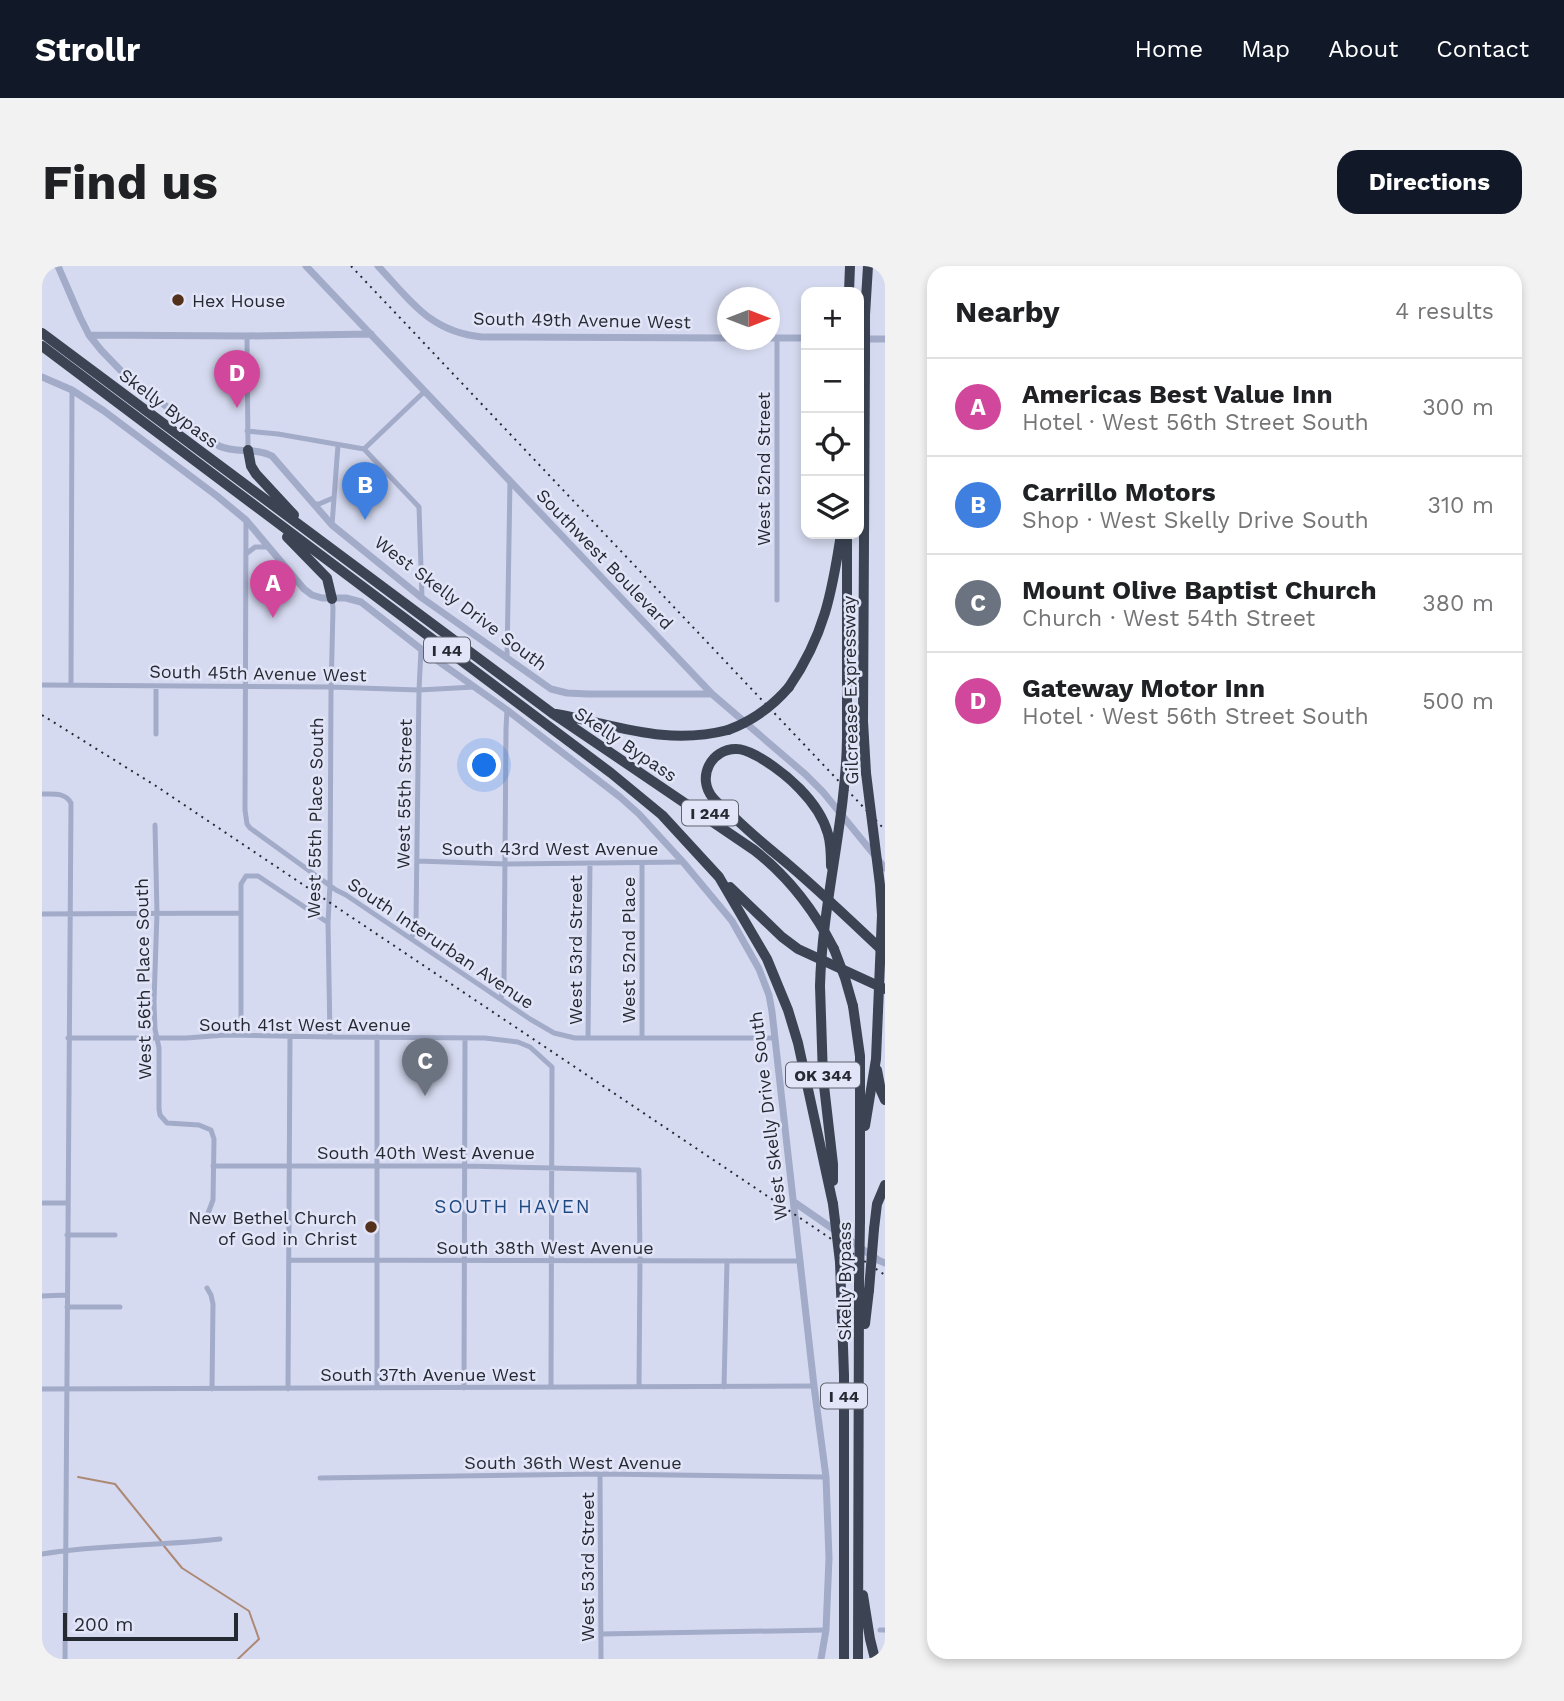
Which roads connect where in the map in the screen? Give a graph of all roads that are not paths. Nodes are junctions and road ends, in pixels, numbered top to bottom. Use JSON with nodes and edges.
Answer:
{"nodes":[{"id":1,"x":58,"y":266,"type":"edge"},
{"id":2,"x":306,"y":266,"type":"edge"},
{"id":3,"x":378,"y":266,"type":"edge"},
{"id":4,"x":850,"y":266,"type":"edge"},
{"id":5,"x":869,"y":266,"type":"edge"},
{"id":6,"x":849,"y":287,"type":"edge"},
{"id":7,"x":42,"y":326,"type":"edge"},
{"id":8,"x":42,"y":333,"type":"edge"},
{"id":9,"x":371,"y":334,"type":"junction"},
{"id":10,"x":89,"y":335,"type":"junction"},
{"id":11,"x":247,"y":336,"type":"junction"},
{"id":12,"x":717,"y":338,"type":"edge"},
{"id":13,"x":780,"y":338,"type":"edge"},
{"id":14,"x":801,"y":338,"type":"edge"},
{"id":15,"x":864,"y":339,"type":"edge"},
{"id":16,"x":885,"y":339,"type":"edge"},
{"id":17,"x":42,"y":346,"type":"edge"},
{"id":18,"x":61,"y":347,"type":"junction"},
{"id":19,"x":773,"y":350,"type":"edge"},
{"id":20,"x":42,"y":356,"type":"edge"},
{"id":21,"x":81,"y":376,"type":"junction"},
{"id":22,"x":42,"y":377,"type":"edge"},
{"id":23,"x":72,"y":390,"type":"junction"},
{"id":24,"x":425,"y":391,"type":"junction"},
{"id":25,"x":247,"y":431,"type":"junction"},
{"id":26,"x":338,"y":445,"type":"junction"},
{"id":27,"x":364,"y":449,"type":"junction"},
{"id":28,"x":248,"y":450,"type":"junction"},
{"id":29,"x":510,"y":481,"type":"junction"},
{"id":30,"x":333,"y":498,"type":"junction"},
{"id":31,"x":313,"y":504,"type":"junction"},
{"id":32,"x":267,"y":516,"type":"junction"},
{"id":33,"x":246,"y":520,"type":"junction"},
{"id":34,"x":332,"y":525,"type":"junction"},
{"id":35,"x":308,"y":531,"type":"junction"},
{"id":36,"x":840,"y":539,"type":"edge"},
{"id":37,"x":847,"y":539,"type":"edge"},
{"id":38,"x":268,"y":547,"type":"junction"},
{"id":39,"x":246,"y":554,"type":"junction"},
{"id":40,"x":422,"y":598,"type":"junction"},
{"id":41,"x":332,"y":599,"type":"junction"},
{"id":42,"x":777,"y":600,"type":"dead end"},
{"id":43,"x":421,"y":649,"type":"junction"},
{"id":44,"x":507,"y":659,"type":"junction"},
{"id":45,"x":71,"y":684,"type":"junction"},
{"id":46,"x":42,"y":685,"type":"edge"},
{"id":47,"x":156,"y":686,"type":"junction"},
{"id":48,"x":246,"y":687,"type":"junction"},
{"id":49,"x":331,"y":687,"type":"junction"},
{"id":50,"x":474,"y":687,"type":"junction"},
{"id":51,"x":419,"y":690,"type":"junction"},
{"id":52,"x":712,"y":694,"type":"junction"},
{"id":53,"x":507,"y":710,"type":"junction"},
{"id":54,"x":552,"y":713,"type":"junction"},
{"id":55,"x":156,"y":734,"type":"dead end"},
{"id":56,"x":660,"y":786,"type":"junction"},
{"id":57,"x":42,"y":794,"type":"edge"},
{"id":58,"x":155,"y":825,"type":"dead end"},
{"id":59,"x":759,"y":841,"type":"junction"},
{"id":60,"x":418,"y":861,"type":"junction"},
{"id":61,"x":683,"y":862,"type":"junction"},
{"id":62,"x":590,"y":863,"type":"junction"},
{"id":63,"x":642,"y":863,"type":"junction"},
{"id":64,"x":505,"y":864,"type":"junction"},
{"id":65,"x":885,"y":868,"type":"edge"},
{"id":66,"x":719,"y":877,"type":"junction"},
{"id":67,"x":831,"y":884,"type":"junction"},
{"id":68,"x":330,"y":885,"type":"junction"},
{"id":69,"x":157,"y":913,"type":"junction"},
{"id":70,"x":240,"y":913,"type":"junction"},
{"id":71,"x":42,"y":914,"type":"edge"},
{"id":72,"x":69,"y":914,"type":"junction"},
{"id":73,"x":328,"y":922,"type":"junction"},
{"id":74,"x":411,"y":938,"type":"junction"},
{"id":75,"x":885,"y":952,"type":"edge"},
{"id":76,"x":885,"y":989,"type":"edge"},
{"id":77,"x":501,"y":999,"type":"junction"},
{"id":78,"x":242,"y":1035,"type":"junction"},
{"id":79,"x":290,"y":1037,"type":"junction"},
{"id":80,"x":377,"y":1037,"type":"junction"},
{"id":81,"x":642,"y":1037,"type":"junction"},
{"id":82,"x":68,"y":1038,"type":"junction"},
{"id":83,"x":158,"y":1038,"type":"junction"},
{"id":84,"x":330,"y":1038,"type":"junction"},
{"id":85,"x":465,"y":1038,"type":"junction"},
{"id":86,"x":588,"y":1038,"type":"junction"},
{"id":87,"x":775,"y":1038,"type":"junction"},
{"id":88,"x":876,"y":1059,"type":"junction"},
{"id":89,"x":885,"y":1100,"type":"edge"},
{"id":90,"x":860,"y":1154,"type":"junction"},
{"id":91,"x":214,"y":1166,"type":"junction"},
{"id":92,"x":290,"y":1166,"type":"junction"},
{"id":93,"x":464,"y":1166,"type":"junction"},
{"id":94,"x":378,"y":1167,"type":"junction"},
{"id":95,"x":552,"y":1167,"type":"junction"},
{"id":96,"x":885,"y":1185,"type":"edge"},
{"id":97,"x":794,"y":1202,"type":"junction"},
{"id":98,"x":42,"y":1203,"type":"edge"},
{"id":99,"x":67,"y":1203,"type":"junction"},
{"id":100,"x":833,"y":1204,"type":"junction"},
{"id":101,"x":207,"y":1216,"type":"dead end"},
{"id":102,"x":67,"y":1235,"type":"junction"},
{"id":103,"x":115,"y":1235,"type":"dead end"},
{"id":104,"x":290,"y":1260,"type":"junction"},
{"id":105,"x":377,"y":1261,"type":"junction"},
{"id":106,"x":464,"y":1261,"type":"junction"},
{"id":107,"x":551,"y":1261,"type":"junction"},
{"id":108,"x":640,"y":1261,"type":"junction"},
{"id":109,"x":727,"y":1261,"type":"junction"},
{"id":110,"x":801,"y":1261,"type":"junction"},
{"id":111,"x":885,"y":1263,"type":"edge"},
{"id":112,"x":207,"y":1288,"type":"dead end"},
{"id":113,"x":67,"y":1295,"type":"junction"},
{"id":114,"x":42,"y":1296,"type":"edge"},
{"id":115,"x":67,"y":1307,"type":"junction"},
{"id":116,"x":120,"y":1307,"type":"dead end"},
{"id":117,"x":859,"y":1359,"type":"junction"},
{"id":118,"x":814,"y":1386,"type":"junction"},
{"id":119,"x":551,"y":1387,"type":"junction"},
{"id":120,"x":639,"y":1387,"type":"junction"},
{"id":121,"x":723,"y":1387,"type":"junction"},
{"id":122,"x":66,"y":1388,"type":"junction"},
{"id":123,"x":377,"y":1388,"type":"junction"},
{"id":124,"x":464,"y":1388,"type":"junction"},
{"id":125,"x":42,"y":1389,"type":"edge"},
{"id":126,"x":212,"y":1389,"type":"junction"},
{"id":127,"x":288,"y":1389,"type":"junction"},
{"id":128,"x":600,"y":1474,"type":"junction"},
{"id":129,"x":826,"y":1477,"type":"junction"},
{"id":130,"x":320,"y":1478,"type":"dead end"},
{"id":131,"x":220,"y":1539,"type":"dead end"},
{"id":132,"x":66,"y":1550,"type":"junction"},
{"id":133,"x":42,"y":1553,"type":"edge"},
{"id":134,"x":858,"y":1571,"type":"junction"},
{"id":135,"x":827,"y":1630,"type":"junction"},
{"id":136,"x":601,"y":1634,"type":"junction"},
{"id":137,"x":65,"y":1659,"type":"edge"},
{"id":138,"x":601,"y":1659,"type":"edge"},
{"id":139,"x":821,"y":1659,"type":"edge"},
{"id":140,"x":844,"y":1659,"type":"edge"},
{"id":141,"x":858,"y":1659,"type":"edge"},
{"id":142,"x":875,"y":1659,"type":"edge"}],
"edges":[{"from":1,"to":10,"type":"street","name":"West Skelly Drive South"},
{"from":2,"to":9,"type":"street","name":"Southwest Boulevard"},
{"from":3,"to":12,"type":"street","name":"South 49th Avenue West"},
{"from":4,"to":6,"type":"highway"},
{"from":5,"to":88,"type":"highway","name":"Gilcrease Expressway","number":"OK 344","bridge":true},
{"from":7,"to":18,"type":"highway"},
{"from":8,"to":18,"type":"highway","name":"Skelly Bypass","number":"I 44"},
{"from":9,"to":11,"type":"street"},
{"from":9,"to":24,"type":"street","name":"Southwest Boulevard"},
{"from":10,"to":11,"type":"street"},
{"from":10,"to":28,"type":"street","name":"West Skelly Drive South"},
{"from":11,"to":25,"type":"street"},
{"from":13,"to":14,"type":"street"},
{"from":15,"to":16,"type":"street"},
{"from":17,"to":21,"type":"highway","name":"Skelly Bypass","number":"I 44"},
{"from":18,"to":35,"type":"highway","name":"Skelly Bypass","number":"I 44"},
{"from":19,"to":42,"type":"street","name":"West 52nd Street"},
{"from":20,"to":21,"type":"highway"},
{"from":21,"to":32,"type":"highway","name":"Skelly Bypass","number":"I 44"},
{"from":22,"to":23,"type":"street","name":"West Skelly Drive South"},
{"from":23,"to":33,"type":"street","name":"West Skelly Drive South"},
{"from":23,"to":45,"type":"street"},
{"from":24,"to":27,"type":"street"},
{"from":24,"to":29,"type":"street","name":"Southwest Boulevard"},
{"from":25,"to":26,"type":"street"},
{"from":25,"to":28,"type":"street"},
{"from":26,"to":27,"type":"street"},
{"from":26,"to":30,"type":"street"},
{"from":27,"to":40,"type":"street"},
{"from":28,"to":31,"type":"street","name":"West Skelly Drive South"},
{"from":28,"to":35,"type":"highway"},
{"from":29,"to":44,"type":"street"},
{"from":29,"to":52,"type":"street","name":"Southwest Boulevard"},
{"from":30,"to":31,"type":"street"},
{"from":30,"to":34,"type":"street"},
{"from":31,"to":34,"type":"street","name":"West Skelly Drive South"},
{"from":32,"to":41,"type":"highway"},
{"from":32,"to":66,"type":"highway","name":"Skelly Bypass","number":"I 44"},
{"from":33,"to":38,"type":"street","name":"West Skelly Drive South"},
{"from":33,"to":39,"type":"street"},
{"from":34,"to":40,"type":"street","name":"West Skelly Drive South"},
{"from":35,"to":54,"type":"highway","name":"Skelly Bypass","number":"I 44"},
{"from":36,"to":54,"type":"highway","bridge":true},
{"from":37,"to":67,"type":"highway","name":"Gilcrease Expressway","number":"OK 344","bridge":true},
{"from":38,"to":39,"type":"street"},
{"from":38,"to":41,"type":"street","name":"West Skelly Drive South"},
{"from":39,"to":48,"type":"street"},
{"from":40,"to":44,"type":"street","name":"West Skelly Drive South"},
{"from":41,"to":43,"type":"street","name":"West Skelly Drive South"},
{"from":41,"to":49,"type":"street","name":"West 55th Place South"},
{"from":43,"to":50,"type":"street","name":"West Skelly Drive South"},
{"from":43,"to":51,"type":"street","name":"West 55th Street"},
{"from":44,"to":52,"type":"street","name":"West Skelly Drive South"},
{"from":45,"to":46,"type":"street","name":"South 45th Avenue West"},
{"from":45,"to":47,"type":"street","name":"South 45th Avenue West"},
{"from":47,"to":48,"type":"street","name":"South 45th Avenue West"},
{"from":47,"to":55,"type":"street"},
{"from":48,"to":49,"type":"street","name":"South 45th Avenue West"},
{"from":48,"to":68,"type":"street","name":"South Interurban Avenue"},
{"from":49,"to":51,"type":"street","name":"South 45th Avenue West"},
{"from":49,"to":68,"type":"street","name":"West 55th Place South"},
{"from":50,"to":51,"type":"street","name":"South 45th Avenue West"},
{"from":50,"to":53,"type":"street","name":"West Skelly Drive South"},
{"from":51,"to":60,"type":"street","name":"West 55th Street"},
{"from":52,"to":65,"type":"street","name":"Southwest Boulevard"},
{"from":53,"to":61,"type":"street","name":"West Skelly Drive South"},
{"from":53,"to":64,"type":"street"},
{"from":54,"to":56,"type":"highway","name":"Skelly Bypass","number":"I 44"},
{"from":56,"to":59,"type":"highway","number":"I 244"},
{"from":56,"to":90,"type":"highway","name":"Skelly Bypass","number":"I 44","bridge":true},
{"from":57,"to":72,"type":"street"},
{"from":58,"to":69,"type":"street","name":"West 56th Place South"},
{"from":59,"to":67,"type":"highway","bridge":true},
{"from":59,"to":75,"type":"highway","number":"I 244"},
{"from":60,"to":64,"type":"street","name":"South 43rd West Avenue"},
{"from":60,"to":74,"type":"street","name":"West 55th Street"},
{"from":61,"to":63,"type":"street","name":"South 43rd West Avenue"},
{"from":61,"to":87,"type":"street","name":"West Skelly Drive South"},
{"from":62,"to":63,"type":"street","name":"South 43rd West Avenue"},
{"from":62,"to":64,"type":"street","name":"South 43rd West Avenue"},
{"from":62,"to":86,"type":"street","name":"West 53rd Street"},
{"from":63,"to":81,"type":"street","name":"West 52nd Place"},
{"from":64,"to":77,"type":"street"},
{"from":66,"to":76,"type":"highway"},
{"from":66,"to":100,"type":"highway","name":"Skelly Bypass","number":"I 44"},
{"from":67,"to":100,"type":"highway","name":"Gilcrease Expressway","number":"OK 344","bridge":true},
{"from":68,"to":73,"type":"street","name":"West 55th Place South"},
{"from":68,"to":74,"type":"street","name":"South Interurban Avenue"},
{"from":69,"to":70,"type":"street"},
{"from":69,"to":72,"type":"street"},
{"from":69,"to":83,"type":"street","name":"West 56th Place South"},
{"from":70,"to":73,"type":"street"},
{"from":70,"to":78,"type":"street"},
{"from":71,"to":72,"type":"street"},
{"from":72,"to":82,"type":"street"},
{"from":73,"to":84,"type":"street","name":"West 55th Place South"},
{"from":74,"to":77,"type":"street","name":"South Interurban Avenue"},
{"from":77,"to":86,"type":"street","name":"South Interurban Avenue"},
{"from":78,"to":79,"type":"street","name":"South 41st West Avenue"},
{"from":78,"to":83,"type":"street","name":"South 41st West Avenue"},
{"from":79,"to":84,"type":"street","name":"South 41st West Avenue"},
{"from":79,"to":92,"type":"street"},
{"from":80,"to":84,"type":"street","name":"South 41st West Avenue"},
{"from":80,"to":85,"type":"street","name":"South 41st West Avenue"},
{"from":80,"to":94,"type":"street"},
{"from":81,"to":86,"type":"street"},
{"from":81,"to":87,"type":"street"},
{"from":82,"to":83,"type":"street","name":"South 41st West Avenue"},
{"from":82,"to":99,"type":"street"},
{"from":83,"to":91,"type":"street","name":"West 56th Place South"},
{"from":85,"to":93,"type":"street"},
{"from":85,"to":95,"type":"street","name":"South 41st West Avenue"},
{"from":87,"to":97,"type":"street","name":"West Skelly Drive South"},
{"from":88,"to":89,"type":"highway"},
{"from":88,"to":90,"type":"highway","name":"Gilcrease Expressway","number":"OK 344"},
{"from":90,"to":117,"type":"highway","name":"Skelly Bypass","number":"I 44","bridge":true},
{"from":91,"to":92,"type":"street","name":"South 40th West Avenue"},
{"from":91,"to":101,"type":"street"},
{"from":92,"to":94,"type":"street","name":"South 40th West Avenue"},
{"from":92,"to":104,"type":"street"},
{"from":93,"to":94,"type":"street","name":"South 40th West Avenue"},
{"from":93,"to":95,"type":"street","name":"South 40th West Avenue"},
{"from":93,"to":106,"type":"street"},
{"from":94,"to":105,"type":"street"},
{"from":95,"to":107,"type":"street"},
{"from":95,"to":108,"type":"street","name":"South 40th West Avenue"},
{"from":96,"to":117,"type":"highway","bridge":true},
{"from":97,"to":110,"type":"street","name":"West Skelly Drive South"},
{"from":97,"to":111,"type":"street"},
{"from":98,"to":99,"type":"street"},
{"from":99,"to":102,"type":"street"},
{"from":100,"to":140,"type":"highway","name":"Skelly Bypass","number":"I 44","bridge":true},
{"from":102,"to":103,"type":"street"},
{"from":102,"to":113,"type":"street"},
{"from":104,"to":105,"type":"street","name":"South 38th West Avenue"},
{"from":104,"to":127,"type":"street"},
{"from":105,"to":106,"type":"street","name":"South 38th West Avenue"},
{"from":105,"to":123,"type":"street"},
{"from":106,"to":107,"type":"street","name":"South 38th West Avenue"},
{"from":106,"to":124,"type":"street"},
{"from":107,"to":108,"type":"street","name":"South 38th West Avenue"},
{"from":107,"to":119,"type":"street"},
{"from":108,"to":109,"type":"street","name":"South 38th West Avenue"},
{"from":108,"to":120,"type":"street"},
{"from":109,"to":110,"type":"street","name":"South 38th West Avenue"},
{"from":109,"to":121,"type":"street"},
{"from":110,"to":118,"type":"street","name":"West Skelly Drive South"},
{"from":112,"to":126,"type":"street"},
{"from":113,"to":114,"type":"street"},
{"from":113,"to":115,"type":"street"},
{"from":115,"to":116,"type":"street"},
{"from":115,"to":122,"type":"street"},
{"from":117,"to":134,"type":"highway","name":"Skelly Bypass","number":"I 44"},
{"from":118,"to":121,"type":"street","name":"South 37th Avenue West"},
{"from":118,"to":129,"type":"street","name":"West Skelly Drive South"},
{"from":119,"to":120,"type":"street","name":"South 37th Avenue West"},
{"from":119,"to":124,"type":"street","name":"South 37th Avenue West"},
{"from":120,"to":121,"type":"street","name":"South 37th Avenue West"},
{"from":122,"to":125,"type":"street","name":"South 37th Avenue West"},
{"from":122,"to":126,"type":"street","name":"South 37th Avenue West"},
{"from":122,"to":132,"type":"street"},
{"from":123,"to":124,"type":"street","name":"South 37th Avenue West"},
{"from":123,"to":127,"type":"street","name":"South 37th Avenue West"},
{"from":126,"to":127,"type":"street","name":"South 37th Avenue West"},
{"from":128,"to":129,"type":"street","name":"South 36th West Avenue"},
{"from":128,"to":130,"type":"street","name":"South 36th West Avenue"},
{"from":128,"to":136,"type":"street","name":"West 53rd Street"},
{"from":129,"to":135,"type":"street","name":"West Skelly Drive South"},
{"from":131,"to":132,"type":"street"},
{"from":132,"to":133,"type":"street"},
{"from":132,"to":137,"type":"street"},
{"from":134,"to":141,"type":"highway","name":"Skelly Bypass","number":"I 44"},
{"from":134,"to":142,"type":"highway"},
{"from":135,"to":136,"type":"street"},
{"from":135,"to":139,"type":"street","name":"West Skelly Drive South"},
{"from":136,"to":138,"type":"street","name":"West 53rd Street"}]}
